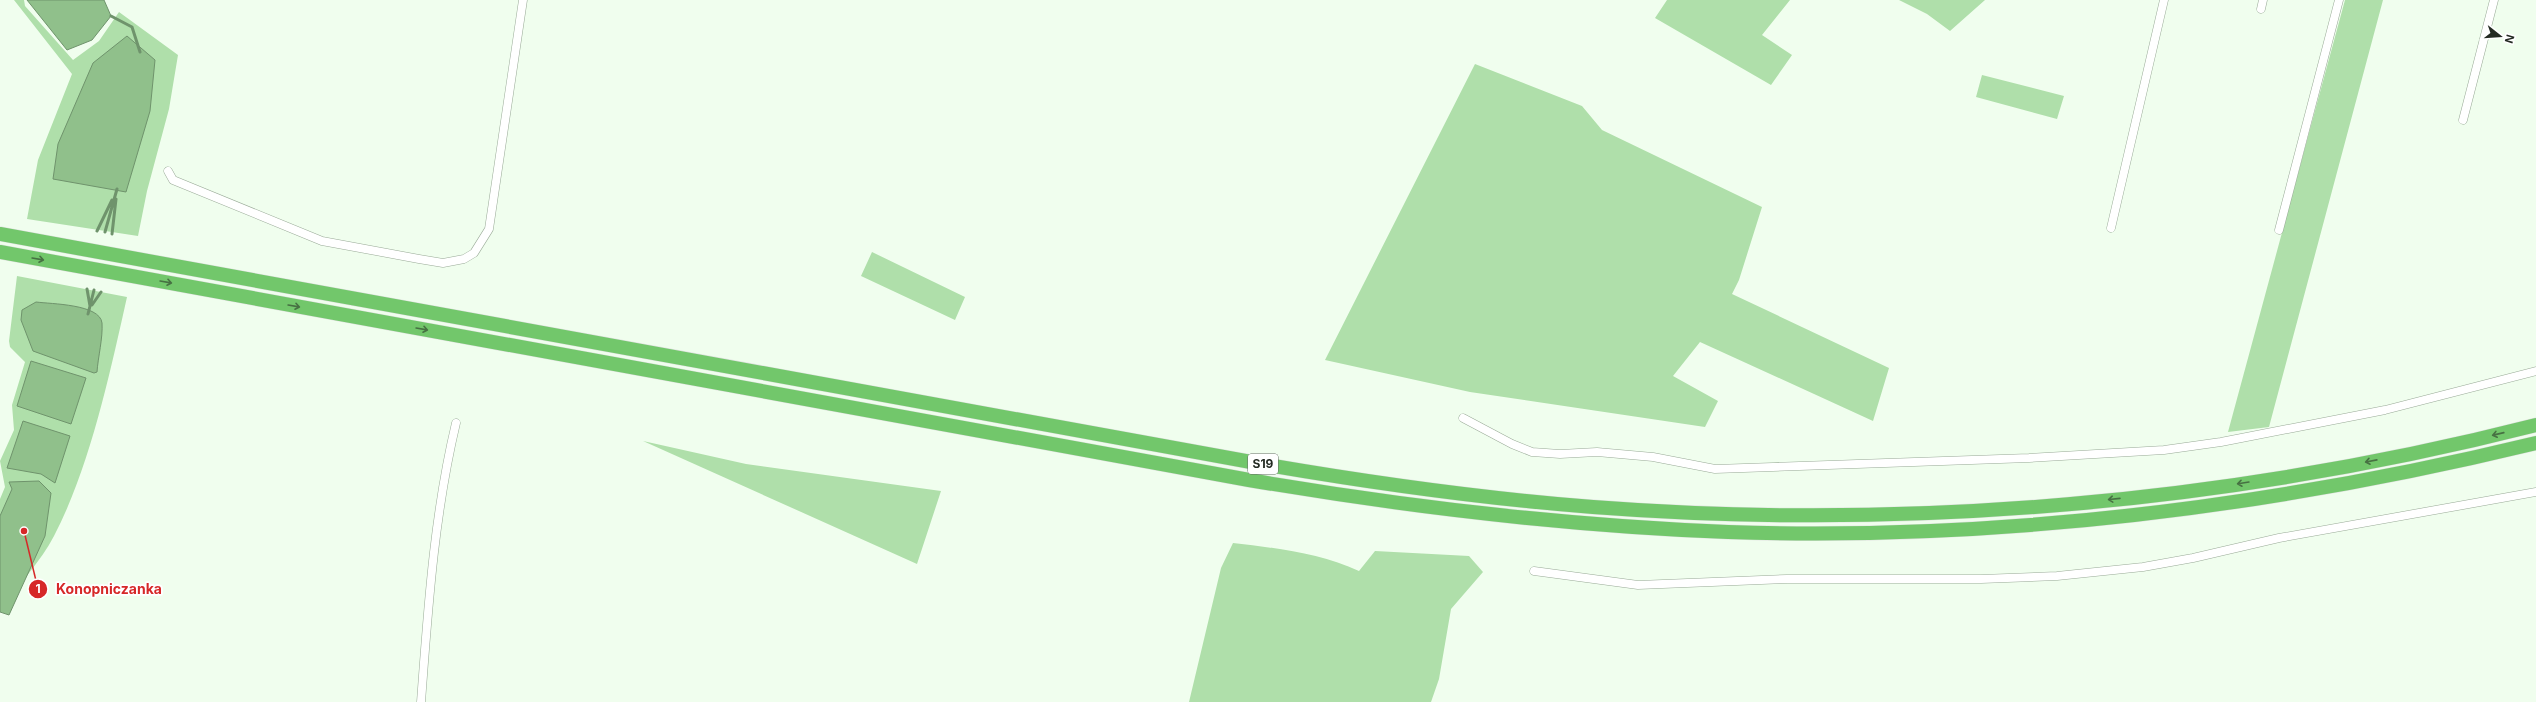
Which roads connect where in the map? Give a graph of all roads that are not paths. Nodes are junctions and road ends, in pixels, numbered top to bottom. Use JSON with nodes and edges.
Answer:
{"nodes":[{"id":1,"x":523,"y":0,"type":"edge"},
{"id":2,"x":2164,"y":0,"type":"edge"},
{"id":3,"x":2263,"y":0,"type":"edge"},
{"id":4,"x":2339,"y":0,"type":"edge"},
{"id":5,"x":2494,"y":0,"type":"edge"},
{"id":6,"x":2261,"y":9,"type":"dead end"},
{"id":7,"x":2463,"y":120,"type":"dead end"},
{"id":8,"x":168,"y":171,"type":"dead end"},
{"id":9,"x":2111,"y":228,"type":"dead end"},
{"id":10,"x":2279,"y":230,"type":"dead end"},
{"id":11,"x":0,"y":234,"type":"edge"},
{"id":12,"x":0,"y":252,"type":"edge"},
{"id":13,"x":2536,"y":371,"type":"edge"},
{"id":14,"x":1463,"y":418,"type":"dead end"},
{"id":15,"x":456,"y":424,"type":"dead end"},
{"id":16,"x":2536,"y":425,"type":"edge"},
{"id":17,"x":2536,"y":443,"type":"edge"},
{"id":18,"x":2536,"y":492,"type":"edge"},
{"id":19,"x":1534,"y":571,"type":"dead end"},
{"id":20,"x":421,"y":702,"type":"edge"}],
"edges":[{"from":1,"to":8,"type":"street"},
{"from":2,"to":9,"type":"street"},
{"from":3,"to":6,"type":"street"},
{"from":4,"to":10,"type":"street"},
{"from":5,"to":7,"type":"street"},
{"from":16,"to":11,"type":"highway","number":"S19","one_way":true},
{"from":12,"to":17,"type":"highway","number":"S19","one_way":true},
{"from":13,"to":14,"type":"street"},
{"from":15,"to":20,"type":"street"},
{"from":18,"to":19,"type":"street"}]}
